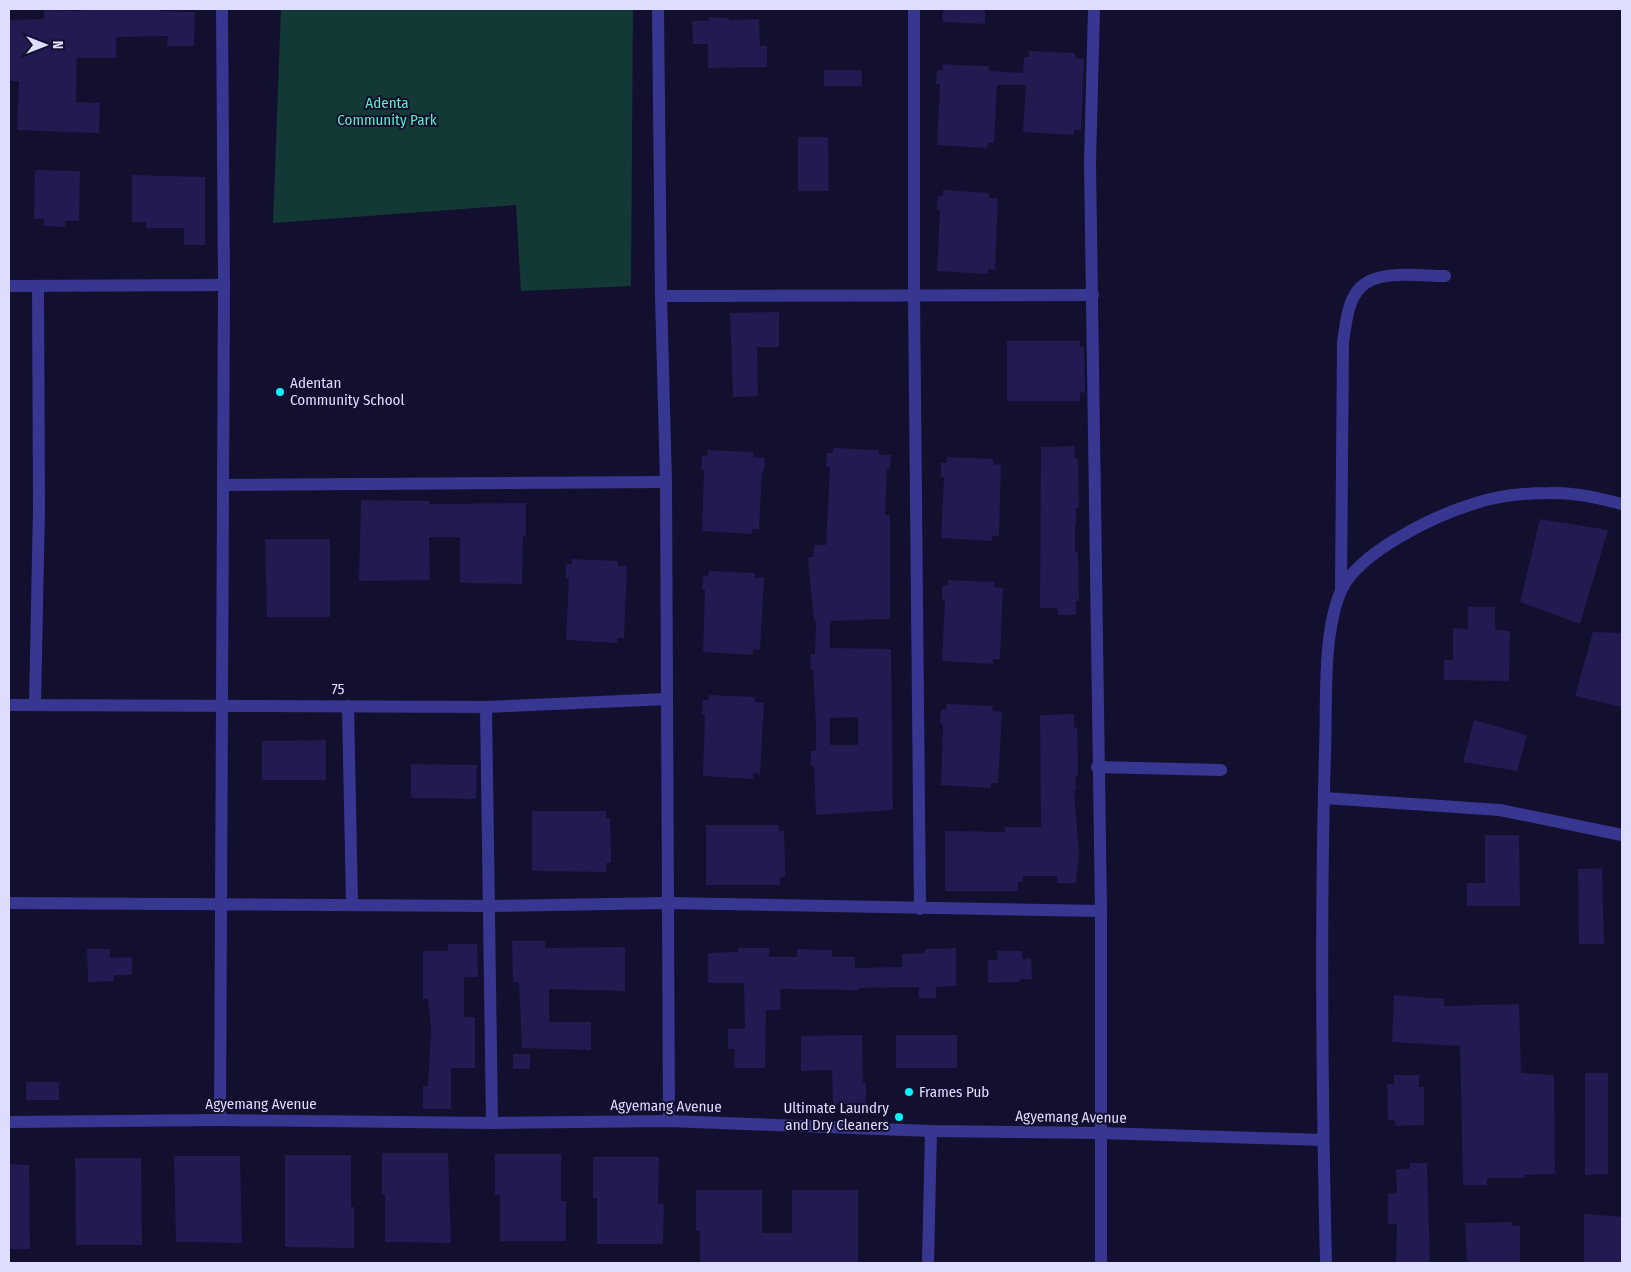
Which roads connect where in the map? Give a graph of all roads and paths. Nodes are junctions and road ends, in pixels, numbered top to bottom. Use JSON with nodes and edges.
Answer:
{"nodes":[{"id":1,"x":222,"y":9,"type":"edge"},
{"id":2,"x":658,"y":9,"type":"edge"},
{"id":3,"x":914,"y":9,"type":"edge"},
{"id":4,"x":1094,"y":9,"type":"edge"},
{"id":5,"x":1445,"y":276,"type":"dead end"},
{"id":6,"x":224,"y":285,"type":"junction"},
{"id":7,"x":9,"y":286,"type":"edge"},
{"id":8,"x":38,"y":286,"type":"junction"},
{"id":9,"x":914,"y":295,"type":"junction"},
{"id":10,"x":1093,"y":295,"type":"junction"},
{"id":11,"x":660,"y":296,"type":"junction"},
{"id":12,"x":666,"y":482,"type":"junction"},
{"id":13,"x":223,"y":485,"type":"junction"},
{"id":14,"x":1622,"y":504,"type":"edge"},
{"id":15,"x":1341,"y":589,"type":"junction"},
{"id":16,"x":666,"y":699,"type":"junction"},
{"id":17,"x":35,"y":704,"type":"junction"},
{"id":18,"x":222,"y":704,"type":"junction"},
{"id":19,"x":9,"y":705,"type":"edge"},
{"id":20,"x":348,"y":706,"type":"junction"},
{"id":21,"x":486,"y":707,"type":"junction"},
{"id":22,"x":1097,"y":767,"type":"junction"},
{"id":23,"x":1221,"y":770,"type":"dead end"},
{"id":24,"x":1324,"y":798,"type":"junction"},
{"id":25,"x":1622,"y":835,"type":"edge"},
{"id":26,"x":667,"y":902,"type":"junction"},
{"id":27,"x":9,"y":903,"type":"edge"},
{"id":28,"x":221,"y":903,"type":"junction"},
{"id":29,"x":352,"y":904,"type":"junction"},
{"id":30,"x":488,"y":906,"type":"junction"},
{"id":31,"x":920,"y":908,"type":"junction"},
{"id":32,"x":1101,"y":911,"type":"junction"},
{"id":33,"x":220,"y":1120,"type":"junction"},
{"id":34,"x":669,"y":1121,"type":"junction"},
{"id":35,"x":9,"y":1122,"type":"edge"},
{"id":36,"x":492,"y":1123,"type":"junction"},
{"id":37,"x":931,"y":1131,"type":"junction"},
{"id":38,"x":1102,"y":1133,"type":"junction"},
{"id":39,"x":1323,"y":1140,"type":"junction"},
{"id":40,"x":928,"y":1263,"type":"edge"},
{"id":41,"x":1101,"y":1263,"type":"edge"},
{"id":42,"x":1326,"y":1263,"type":"edge"}],
"edges":[{"from":1,"to":6,"type":"street"},
{"from":2,"to":11,"type":"street"},
{"from":3,"to":9,"type":"street"},
{"from":4,"to":10,"type":"street"},
{"from":5,"to":15,"type":"street"},
{"from":6,"to":8,"type":"street"},
{"from":6,"to":13,"type":"street"},
{"from":7,"to":8,"type":"street"},
{"from":8,"to":17,"type":"street"},
{"from":9,"to":10,"type":"street"},
{"from":9,"to":11,"type":"street"},
{"from":9,"to":31,"type":"street"},
{"from":10,"to":22,"type":"street"},
{"from":11,"to":12,"type":"street"},
{"from":12,"to":13,"type":"street"},
{"from":12,"to":16,"type":"street"},
{"from":13,"to":18,"type":"street"},
{"from":14,"to":15,"type":"street"},
{"from":15,"to":24,"type":"street"},
{"from":16,"to":21,"type":"street","name":"75"},
{"from":16,"to":26,"type":"street"},
{"from":17,"to":18,"type":"street","name":"75"},
{"from":17,"to":19,"type":"street","name":"75"},
{"from":18,"to":20,"type":"street","name":"75"},
{"from":18,"to":28,"type":"street"},
{"from":20,"to":21,"type":"street","name":"75"},
{"from":20,"to":29,"type":"street"},
{"from":21,"to":30,"type":"street"},
{"from":22,"to":23,"type":"street"},
{"from":22,"to":32,"type":"street"},
{"from":24,"to":25,"type":"street"},
{"from":24,"to":39,"type":"street"},
{"from":26,"to":30,"type":"street"},
{"from":26,"to":31,"type":"street"},
{"from":26,"to":34,"type":"street"},
{"from":27,"to":28,"type":"street"},
{"from":28,"to":29,"type":"street"},
{"from":28,"to":33,"type":"street"},
{"from":29,"to":30,"type":"street"},
{"from":30,"to":36,"type":"street"},
{"from":31,"to":32,"type":"street"},
{"from":32,"to":38,"type":"street"},
{"from":33,"to":35,"type":"street","name":"Agyemang Avenue"},
{"from":33,"to":36,"type":"street","name":"Agyemang Avenue"},
{"from":34,"to":36,"type":"street","name":"Agyemang Avenue"},
{"from":34,"to":37,"type":"street","name":"Agyemang Avenue"},
{"from":37,"to":38,"type":"street","name":"Agyemang Avenue"},
{"from":37,"to":40,"type":"street"},
{"from":38,"to":39,"type":"street","name":"Agyemang Avenue"},
{"from":38,"to":41,"type":"street"},
{"from":39,"to":42,"type":"street"}]}
